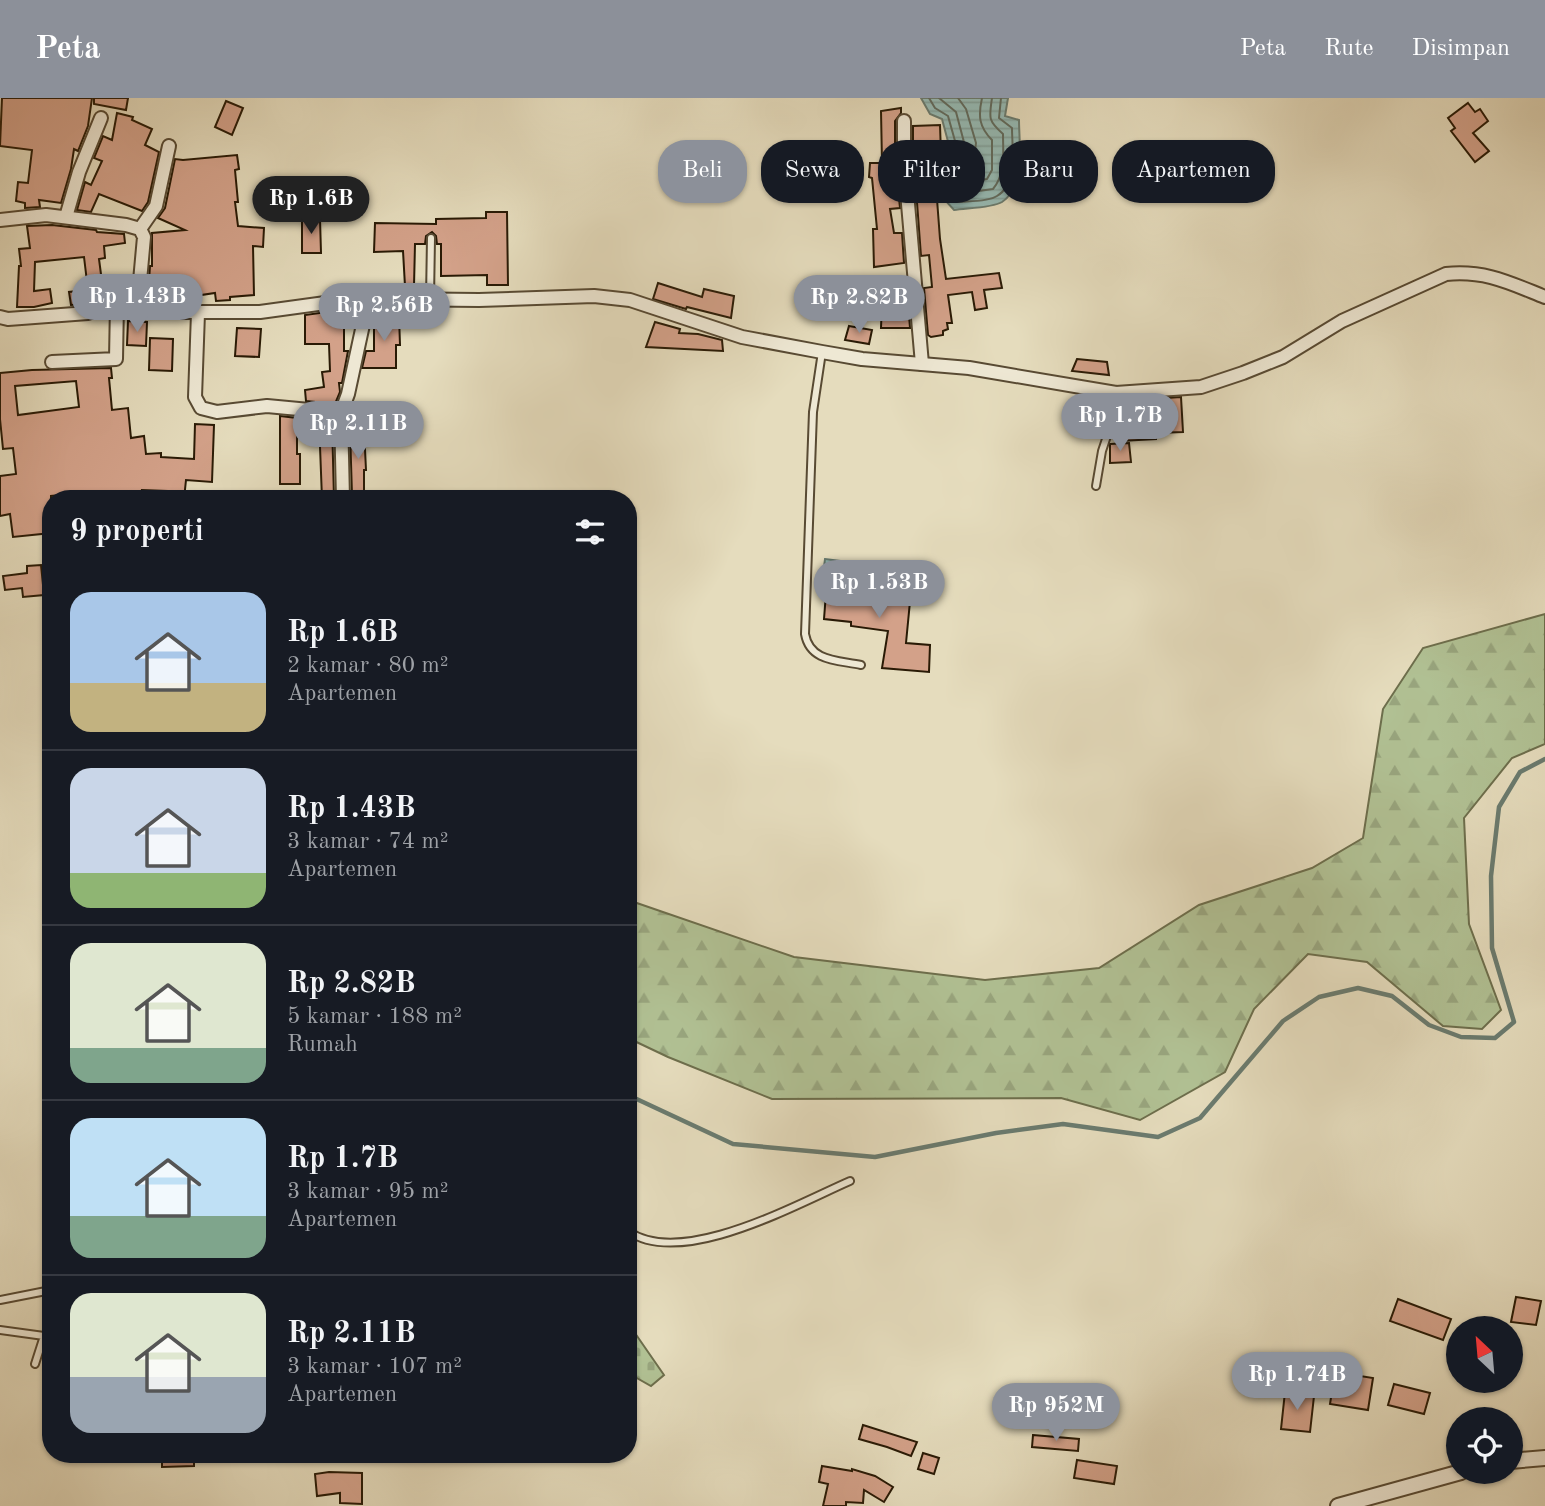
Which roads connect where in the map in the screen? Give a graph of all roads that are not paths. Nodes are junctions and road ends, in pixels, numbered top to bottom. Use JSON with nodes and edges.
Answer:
{"nodes":[{"id":1,"x":101,"y":118,"type":"dead end"},
{"id":2,"x":904,"y":121,"type":"dead end"},
{"id":3,"x":169,"y":146,"type":"dead end"},
{"id":4,"x":66,"y":217,"type":"junction"},
{"id":5,"x":0,"y":220,"type":"edge"},
{"id":6,"x":140,"y":229,"type":"junction"},
{"id":7,"x":431,"y":238,"type":"dead end"},
{"id":8,"x":369,"y":296,"type":"junction"},
{"id":9,"x":1545,"y":297,"type":"edge"},
{"id":10,"x":430,"y":298,"type":"junction"},
{"id":11,"x":117,"y":303,"type":"junction"},
{"id":12,"x":143,"y":309,"type":"junction"},
{"id":13,"x":198,"y":313,"type":"junction"},
{"id":14,"x":0,"y":317,"type":"edge"},
{"id":15,"x":822,"y":352,"type":"junction"},
{"id":16,"x":52,"y":362,"type":"dead end"},
{"id":17,"x":922,"y":364,"type":"junction"},
{"id":18,"x":1116,"y":393,"type":"junction"},
{"id":19,"x":341,"y":413,"type":"junction"},
{"id":20,"x":1096,"y":486,"type":"dead end"},
{"id":21,"x":343,"y":490,"type":"edge"},
{"id":22,"x":861,"y":665,"type":"dead end"},
{"id":23,"x":850,"y":1181,"type":"dead end"},
{"id":24,"x":637,"y":1235,"type":"edge"},
{"id":25,"x":42,"y":1292,"type":"edge"},
{"id":26,"x":0,"y":1300,"type":"edge"},
{"id":27,"x":0,"y":1330,"type":"edge"},
{"id":28,"x":42,"y":1336,"type":"edge"},
{"id":29,"x":42,"y":1342,"type":"edge"},
{"id":30,"x":35,"y":1364,"type":"dead end"},
{"id":31,"x":1545,"y":1458,"type":"edge"},
{"id":32,"x":1523,"y":1460,"type":"edge"},
{"id":33,"x":1446,"y":1476,"type":"edge"},
{"id":34,"x":1338,"y":1506,"type":"edge"}],
"edges":[{"from":1,"to":4,"type":"street"},
{"from":2,"to":17,"type":"street"},
{"from":3,"to":6,"type":"street"},
{"from":4,"to":5,"type":"street"},
{"from":4,"to":6,"type":"street"},
{"from":6,"to":12,"type":"street"},
{"from":7,"to":10,"type":"lane"},
{"from":8,"to":10,"type":"street"},
{"from":8,"to":13,"type":"street"},
{"from":8,"to":19,"type":"street"},
{"from":9,"to":18,"type":"street"},
{"from":10,"to":15,"type":"street"},
{"from":11,"to":12,"type":"street"},
{"from":11,"to":14,"type":"street"},
{"from":11,"to":16,"type":"street"},
{"from":12,"to":13,"type":"street"},
{"from":13,"to":19,"type":"street"},
{"from":15,"to":17,"type":"street"},
{"from":15,"to":22,"type":"lane"},
{"from":17,"to":18,"type":"street"},
{"from":18,"to":20,"type":"lane"},
{"from":19,"to":21,"type":"street"},
{"from":23,"to":24,"type":"lane"},
{"from":25,"to":26,"type":"lane"},
{"from":27,"to":28,"type":"lane"},
{"from":29,"to":30,"type":"lane"},
{"from":31,"to":32,"type":"street"},
{"from":33,"to":34,"type":"street"}]}
